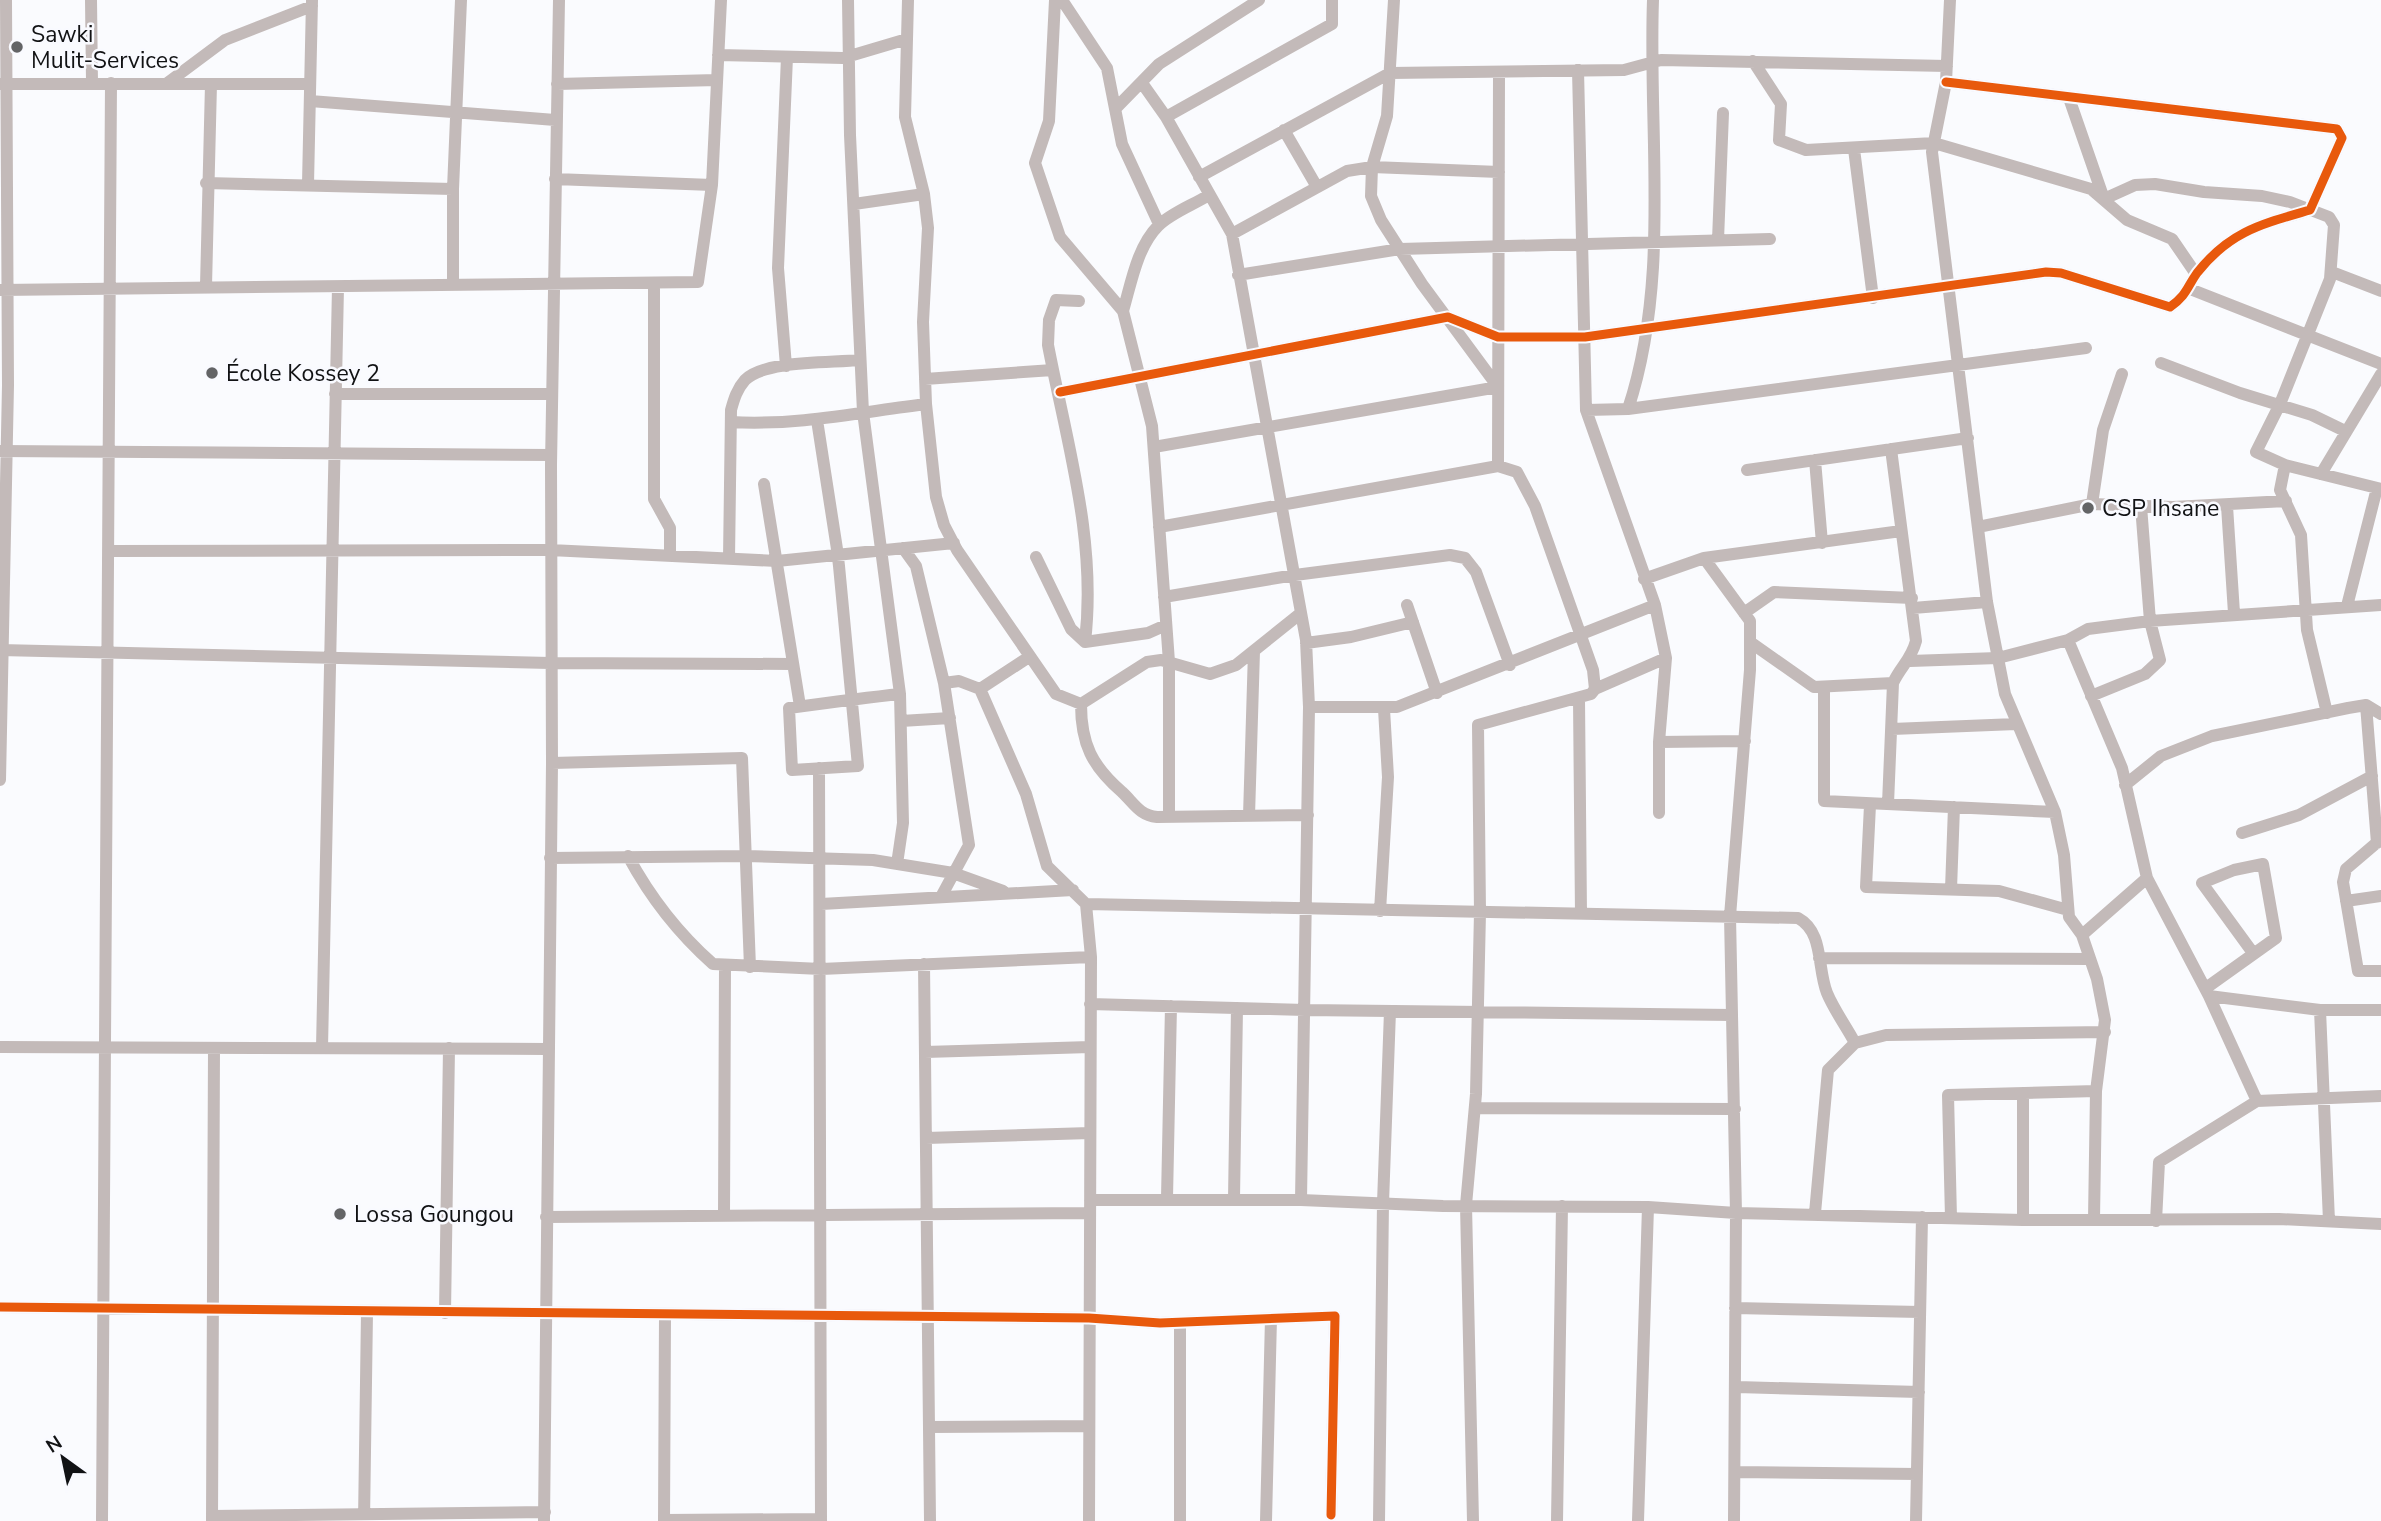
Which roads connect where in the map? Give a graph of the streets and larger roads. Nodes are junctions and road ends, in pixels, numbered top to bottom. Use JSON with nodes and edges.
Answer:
{"nodes":[{"id":1,"x":5,"y":0,"type":"edge"},
{"id":2,"x":91,"y":0,"type":"edge"},
{"id":3,"x":461,"y":0,"type":"edge"},
{"id":4,"x":559,"y":0,"type":"edge"},
{"id":5,"x":721,"y":0,"type":"edge"},
{"id":6,"x":848,"y":0,"type":"edge"},
{"id":7,"x":908,"y":0,"type":"edge"},
{"id":8,"x":1055,"y":0,"type":"edge"},
{"id":9,"x":1062,"y":0,"type":"edge"},
{"id":10,"x":1259,"y":0,"type":"edge"},
{"id":11,"x":1332,"y":0,"type":"edge"},
{"id":12,"x":1394,"y":0,"type":"edge"},
{"id":13,"x":1653,"y":0,"type":"edge"},
{"id":14,"x":1950,"y":0,"type":"edge"},
{"id":15,"x":312,"y":3,"type":"edge"},
{"id":16,"x":907,"y":39,"type":"junction"},
{"id":17,"x":718,"y":55,"type":"junction"},
{"id":18,"x":787,"y":57,"type":"junction"},
{"id":19,"x":848,"y":57,"type":"junction"},
{"id":20,"x":1651,"y":61,"type":"junction"},
{"id":21,"x":1753,"y":61,"type":"junction"},
{"id":22,"x":1947,"y":66,"type":"junction"},
{"id":23,"x":1578,"y":71,"type":"junction"},
{"id":24,"x":1499,"y":73,"type":"junction"},
{"id":25,"x":1390,"y":74,"type":"junction"},
{"id":26,"x":717,"y":80,"type":"junction"},
{"id":27,"x":92,"y":82,"type":"junction"},
{"id":28,"x":1946,"y":82,"type":"junction"},
{"id":29,"x":111,"y":83,"type":"junction"},
{"id":30,"x":310,"y":83,"type":"junction"},
{"id":31,"x":557,"y":83,"type":"junction"},
{"id":32,"x":1142,"y":83,"type":"junction"},
{"id":33,"x":166,"y":84,"type":"junction"},
{"id":34,"x":211,"y":84,"type":"junction"},
{"id":35,"x":2,"y":85,"type":"edge"},
{"id":36,"x":2069,"y":98,"type":"junction"},
{"id":37,"x":310,"y":101,"type":"junction"},
{"id":38,"x":1117,"y":107,"type":"junction"},
{"id":39,"x":456,"y":112,"type":"junction"},
{"id":40,"x":1723,"y":113,"type":"dead end"},
{"id":41,"x":1166,"y":117,"type":"junction"},
{"id":42,"x":555,"y":120,"type":"junction"},
{"id":43,"x":1284,"y":130,"type":"junction"},
{"id":44,"x":1934,"y":143,"type":"junction"},
{"id":45,"x":1854,"y":149,"type":"junction"},
{"id":46,"x":1372,"y":167,"type":"junction"},
{"id":47,"x":1499,"y":172,"type":"junction"},
{"id":48,"x":1199,"y":177,"type":"junction"},
{"id":49,"x":3,"y":179,"type":"edge"},
{"id":50,"x":555,"y":179,"type":"junction"},
{"id":51,"x":206,"y":183,"type":"junction"},
{"id":52,"x":308,"y":184,"type":"junction"},
{"id":53,"x":712,"y":185,"type":"junction"},
{"id":54,"x":1317,"y":187,"type":"junction"},
{"id":55,"x":453,"y":189,"type":"junction"},
{"id":56,"x":924,"y":194,"type":"junction"},
{"id":57,"x":1209,"y":195,"type":"junction"},
{"id":58,"x":2104,"y":199,"type":"junction"},
{"id":59,"x":854,"y":204,"type":"junction"},
{"id":60,"x":2310,"y":210,"type":"junction"},
{"id":61,"x":1159,"y":224,"type":"junction"},
{"id":62,"x":1232,"y":234,"type":"junction"},
{"id":63,"x":1770,"y":239,"type":"dead end"},
{"id":64,"x":1718,"y":240,"type":"junction"},
{"id":65,"x":1652,"y":242,"type":"junction"},
{"id":66,"x":1582,"y":245,"type":"junction"},
{"id":67,"x":1499,"y":246,"type":"junction"},
{"id":68,"x":1400,"y":249,"type":"junction"},
{"id":69,"x":2332,"y":272,"type":"junction"},
{"id":70,"x":2196,"y":274,"type":"junction"},
{"id":71,"x":1238,"y":275,"type":"junction"},
{"id":72,"x":654,"y":283,"type":"junction"},
{"id":73,"x":552,"y":284,"type":"junction"},
{"id":74,"x":453,"y":285,"type":"junction"},
{"id":75,"x":206,"y":286,"type":"junction"},
{"id":76,"x":338,"y":287,"type":"junction"},
{"id":77,"x":1950,"y":287,"type":"junction"},
{"id":78,"x":2190,"y":289,"type":"junction"},
{"id":79,"x":4,"y":290,"type":"edge"},
{"id":80,"x":110,"y":290,"type":"junction"},
{"id":81,"x":2381,"y":291,"type":"edge"},
{"id":82,"x":1873,"y":298,"type":"junction"},
{"id":83,"x":1079,"y":301,"type":"dead end"},
{"id":84,"x":1123,"y":311,"type":"junction"},
{"id":85,"x":1448,"y":317,"type":"junction"},
{"id":86,"x":1647,"y":328,"type":"junction"},
{"id":87,"x":2305,"y":334,"type":"junction"},
{"id":88,"x":1498,"y":337,"type":"junction"},
{"id":89,"x":1585,"y":337,"type":"junction"},
{"id":90,"x":2086,"y":348,"type":"dead end"},
{"id":91,"x":1253,"y":353,"type":"junction"},
{"id":92,"x":859,"y":360,"type":"junction"},
{"id":93,"x":2161,"y":363,"type":"dead end"},
{"id":94,"x":2381,"y":364,"type":"edge"},
{"id":95,"x":1959,"y":365,"type":"junction"},
{"id":96,"x":786,"y":366,"type":"junction"},
{"id":97,"x":1053,"y":370,"type":"junction"},
{"id":98,"x":2122,"y":374,"type":"dead end"},
{"id":99,"x":2381,"y":374,"type":"edge"},
{"id":100,"x":1138,"y":376,"type":"junction"},
{"id":101,"x":925,"y":379,"type":"junction"},
{"id":102,"x":4,"y":385,"type":"edge"},
{"id":103,"x":1498,"y":387,"type":"junction"},
{"id":104,"x":1060,"y":392,"type":"junction"},
{"id":105,"x":335,"y":394,"type":"junction"},
{"id":106,"x":551,"y":394,"type":"junction"},
{"id":107,"x":2376,"y":394,"type":"edge"},
{"id":108,"x":926,"y":404,"type":"junction"},
{"id":109,"x":2280,"y":404,"type":"junction"},
{"id":110,"x":1628,"y":409,"type":"junction"},
{"id":111,"x":1586,"y":410,"type":"junction"},
{"id":112,"x":863,"y":412,"type":"junction"},
{"id":113,"x":817,"y":420,"type":"junction"},
{"id":114,"x":731,"y":422,"type":"junction"},
{"id":115,"x":1269,"y":427,"type":"junction"},
{"id":116,"x":2345,"y":431,"type":"junction"},
{"id":117,"x":1968,"y":438,"type":"junction"},
{"id":118,"x":1154,"y":447,"type":"junction"},
{"id":119,"x":1891,"y":449,"type":"junction"},
{"id":120,"x":2,"y":451,"type":"edge"},
{"id":121,"x":109,"y":452,"type":"junction"},
{"id":122,"x":334,"y":453,"type":"junction"},
{"id":123,"x":551,"y":455,"type":"junction"},
{"id":124,"x":1815,"y":460,"type":"junction"},
{"id":125,"x":2285,"y":465,"type":"junction"},
{"id":126,"x":1498,"y":466,"type":"junction"},
{"id":127,"x":1747,"y":470,"type":"dead end"},
{"id":128,"x":2321,"y":474,"type":"junction"},
{"id":129,"x":764,"y":484,"type":"dead end"},
{"id":130,"x":2379,"y":489,"type":"edge"},
{"id":131,"x":2286,"y":501,"type":"junction"},
{"id":132,"x":2092,"y":503,"type":"junction"},
{"id":133,"x":1282,"y":506,"type":"junction"},
{"id":134,"x":2141,"y":506,"type":"junction"},
{"id":135,"x":2227,"y":506,"type":"junction"},
{"id":136,"x":1159,"y":527,"type":"junction"},
{"id":137,"x":1978,"y":527,"type":"junction"},
{"id":138,"x":1901,"y":531,"type":"junction"},
{"id":139,"x":1822,"y":542,"type":"junction"},
{"id":140,"x":954,"y":543,"type":"junction"},
{"id":141,"x":903,"y":548,"type":"junction"},
{"id":142,"x":550,"y":550,"type":"junction"},
{"id":143,"x":109,"y":551,"type":"junction"},
{"id":144,"x":879,"y":551,"type":"junction"},
{"id":145,"x":332,"y":552,"type":"junction"},
{"id":146,"x":838,"y":555,"type":"junction"},
{"id":147,"x":670,"y":556,"type":"junction"},
{"id":148,"x":1036,"y":557,"type":"dead end"},
{"id":149,"x":1704,"y":558,"type":"junction"},
{"id":150,"x":2,"y":559,"type":"edge"},
{"id":151,"x":729,"y":559,"type":"junction"},
{"id":152,"x":778,"y":561,"type":"junction"},
{"id":153,"x":1295,"y":575,"type":"junction"},
{"id":154,"x":1644,"y":579,"type":"junction"},
{"id":155,"x":1164,"y":597,"type":"junction"},
{"id":156,"x":1987,"y":602,"type":"junction"},
{"id":157,"x":1912,"y":603,"type":"junction"},
{"id":158,"x":1407,"y":605,"type":"dead end"},
{"id":159,"x":1655,"y":605,"type":"junction"},
{"id":160,"x":2347,"y":606,"type":"junction"},
{"id":161,"x":2381,"y":606,"type":"edge"},
{"id":162,"x":2304,"y":609,"type":"junction"},
{"id":163,"x":1301,"y":613,"type":"junction"},
{"id":164,"x":1744,"y":613,"type":"junction"},
{"id":165,"x":2234,"y":613,"type":"junction"},
{"id":166,"x":2150,"y":621,"type":"junction"},
{"id":167,"x":1413,"y":622,"type":"junction"},
{"id":168,"x":1166,"y":625,"type":"junction"},
{"id":169,"x":1581,"y":635,"type":"junction"},
{"id":170,"x":2068,"y":640,"type":"junction"},
{"id":171,"x":1085,"y":642,"type":"junction"},
{"id":172,"x":1750,"y":642,"type":"junction"},
{"id":173,"x":1306,"y":643,"type":"junction"},
{"id":174,"x":1,"y":650,"type":"edge"},
{"id":175,"x":1254,"y":650,"type":"junction"},
{"id":176,"x":108,"y":653,"type":"junction"},
{"id":177,"x":1029,"y":657,"type":"junction"},
{"id":178,"x":330,"y":658,"type":"junction"},
{"id":179,"x":1665,"y":658,"type":"junction"},
{"id":180,"x":1998,"y":658,"type":"junction"},
{"id":181,"x":1910,"y":661,"type":"junction"},
{"id":182,"x":1168,"y":662,"type":"junction"},
{"id":183,"x":550,"y":663,"type":"junction"},
{"id":184,"x":793,"y":664,"type":"junction"},
{"id":185,"x":1510,"y":665,"type":"junction"},
{"id":186,"x":944,"y":683,"type":"junction"},
{"id":187,"x":1894,"y":683,"type":"junction"},
{"id":188,"x":1595,"y":689,"type":"junction"},
{"id":189,"x":1825,"y":689,"type":"junction"},
{"id":190,"x":980,"y":690,"type":"junction"},
{"id":191,"x":1437,"y":693,"type":"junction"},
{"id":192,"x":900,"y":694,"type":"junction"},
{"id":193,"x":2091,"y":696,"type":"junction"},
{"id":194,"x":1579,"y":699,"type":"junction"},
{"id":195,"x":852,"y":700,"type":"junction"},
{"id":196,"x":1081,"y":704,"type":"junction"},
{"id":197,"x":2366,"y":705,"type":"junction"},
{"id":198,"x":800,"y":706,"type":"junction"},
{"id":199,"x":1309,"y":707,"type":"junction"},
{"id":200,"x":1384,"y":709,"type":"junction"},
{"id":201,"x":2327,"y":713,"type":"junction"},
{"id":202,"x":2381,"y":714,"type":"edge"},
{"id":203,"x":950,"y":718,"type":"junction"},
{"id":204,"x":901,"y":721,"type":"junction"},
{"id":205,"x":2017,"y":724,"type":"junction"},
{"id":206,"x":1892,"y":729,"type":"junction"},
{"id":207,"x":1745,"y":741,"type":"junction"},
{"id":208,"x":1660,"y":742,"type":"junction"},
{"id":209,"x":552,"y":763,"type":"junction"},
{"id":210,"x":819,"y":768,"type":"junction"},
{"id":211,"x":2372,"y":776,"type":"junction"},
{"id":212,"x":0,"y":780,"type":"edge"},
{"id":213,"x":2125,"y":785,"type":"junction"},
{"id":214,"x":1888,"y":804,"type":"junction"},
{"id":215,"x":1870,"y":805,"type":"junction"},
{"id":216,"x":1954,"y":807,"type":"junction"},
{"id":217,"x":2055,"y":812,"type":"junction"},
{"id":218,"x":1660,"y":813,"type":"dead end"},
{"id":219,"x":1308,"y":815,"type":"junction"},
{"id":220,"x":1169,"y":816,"type":"junction"},
{"id":221,"x":1249,"y":816,"type":"junction"},
{"id":222,"x":2242,"y":834,"type":"dead end"},
{"id":223,"x":2380,"y":842,"type":"edge"},
{"id":224,"x":628,"y":856,"type":"junction"},
{"id":225,"x":746,"y":856,"type":"junction"},
{"id":226,"x":550,"y":858,"type":"junction"},
{"id":227,"x":821,"y":859,"type":"junction"},
{"id":228,"x":897,"y":864,"type":"junction"},
{"id":229,"x":953,"y":873,"type":"junction"},
{"id":230,"x":2147,"y":878,"type":"junction"},
{"id":231,"x":1951,"y":889,"type":"junction"},
{"id":232,"x":1073,"y":890,"type":"junction"},
{"id":233,"x":1003,"y":891,"type":"junction"},
{"id":234,"x":942,"y":895,"type":"junction"},
{"id":235,"x":2381,"y":896,"type":"edge"},
{"id":236,"x":2346,"y":901,"type":"junction"},
{"id":237,"x":821,"y":904,"type":"junction"},
{"id":238,"x":1086,"y":904,"type":"junction"},
{"id":239,"x":1307,"y":909,"type":"junction"},
{"id":240,"x":2068,"y":910,"type":"junction"},
{"id":241,"x":1380,"y":911,"type":"junction"},
{"id":242,"x":1480,"y":912,"type":"junction"},
{"id":243,"x":1581,"y":914,"type":"junction"},
{"id":244,"x":1730,"y":916,"type":"junction"},
{"id":245,"x":2082,"y":935,"type":"junction"},
{"id":246,"x":2253,"y":953,"type":"junction"},
{"id":247,"x":1091,"y":957,"type":"junction"},
{"id":248,"x":1819,"y":958,"type":"junction"},
{"id":249,"x":2090,"y":959,"type":"junction"},
{"id":250,"x":924,"y":964,"type":"junction"},
{"id":251,"x":725,"y":965,"type":"junction"},
{"id":252,"x":750,"y":967,"type":"junction"},
{"id":253,"x":821,"y":969,"type":"junction"},
{"id":254,"x":2381,"y":971,"type":"edge"},
{"id":255,"x":2207,"y":992,"type":"junction"},
{"id":256,"x":1090,"y":1004,"type":"junction"},
{"id":257,"x":1171,"y":1006,"type":"junction"},
{"id":258,"x":1237,"y":1008,"type":"junction"},
{"id":259,"x":1305,"y":1010,"type":"junction"},
{"id":260,"x":2320,"y":1010,"type":"junction"},
{"id":261,"x":2381,"y":1010,"type":"edge"},
{"id":262,"x":1390,"y":1011,"type":"junction"},
{"id":263,"x":1477,"y":1012,"type":"junction"},
{"id":264,"x":1732,"y":1014,"type":"junction"},
{"id":265,"x":2105,"y":1032,"type":"junction"},
{"id":266,"x":1855,"y":1043,"type":"junction"},
{"id":267,"x":0,"y":1047,"type":"edge"},
{"id":268,"x":1090,"y":1047,"type":"junction"},
{"id":269,"x":105,"y":1048,"type":"junction"},
{"id":270,"x":214,"y":1048,"type":"junction"},
{"id":271,"x":322,"y":1048,"type":"junction"},
{"id":272,"x":449,"y":1048,"type":"junction"},
{"id":273,"x":548,"y":1049,"type":"junction"},
{"id":274,"x":925,"y":1052,"type":"junction"},
{"id":275,"x":2095,"y":1091,"type":"junction"},
{"id":276,"x":2023,"y":1093,"type":"junction"},
{"id":277,"x":2381,"y":1096,"type":"edge"},
{"id":278,"x":2325,"y":1099,"type":"junction"},
{"id":279,"x":2257,"y":1101,"type":"junction"},
{"id":280,"x":1476,"y":1108,"type":"junction"},
{"id":281,"x":1735,"y":1109,"type":"junction"},
{"id":282,"x":1090,"y":1132,"type":"junction"},
{"id":283,"x":926,"y":1138,"type":"junction"},
{"id":284,"x":1167,"y":1198,"type":"junction"},
{"id":285,"x":1234,"y":1199,"type":"junction"},
{"id":286,"x":1301,"y":1200,"type":"junction"},
{"id":287,"x":1383,"y":1203,"type":"junction"},
{"id":288,"x":1466,"y":1205,"type":"junction"},
{"id":289,"x":1562,"y":1206,"type":"junction"},
{"id":290,"x":1090,"y":1207,"type":"junction"},
{"id":291,"x":1648,"y":1207,"type":"junction"},
{"id":292,"x":1736,"y":1213,"type":"junction"},
{"id":293,"x":1815,"y":1213,"type":"junction"},
{"id":294,"x":822,"y":1215,"type":"junction"},
{"id":295,"x":927,"y":1215,"type":"junction"},
{"id":296,"x":724,"y":1216,"type":"junction"},
{"id":297,"x":547,"y":1217,"type":"junction"},
{"id":298,"x":1922,"y":1217,"type":"junction"},
{"id":299,"x":1951,"y":1218,"type":"junction"},
{"id":300,"x":2094,"y":1219,"type":"junction"},
{"id":301,"x":2023,"y":1220,"type":"junction"},
{"id":302,"x":2156,"y":1221,"type":"junction"},
{"id":303,"x":2329,"y":1222,"type":"junction"},
{"id":304,"x":2381,"y":1224,"type":"edge"},
{"id":305,"x":0,"y":1307,"type":"edge"},
{"id":306,"x":103,"y":1308,"type":"junction"},
{"id":307,"x":1735,"y":1308,"type":"junction"},
{"id":308,"x":214,"y":1310,"type":"junction"},
{"id":309,"x":367,"y":1312,"type":"junction"},
{"id":310,"x":1920,"y":1312,"type":"junction"},
{"id":311,"x":445,"y":1313,"type":"junction"},
{"id":312,"x":546,"y":1314,"type":"junction"},
{"id":313,"x":665,"y":1315,"type":"junction"},
{"id":314,"x":821,"y":1315,"type":"junction"},
{"id":315,"x":928,"y":1317,"type":"junction"},
{"id":316,"x":1089,"y":1318,"type":"junction"},
{"id":317,"x":1271,"y":1318,"type":"junction"},
{"id":318,"x":1181,"y":1322,"type":"junction"},
{"id":319,"x":1737,"y":1387,"type":"junction"},
{"id":320,"x":1919,"y":1392,"type":"junction"},
{"id":321,"x":1089,"y":1426,"type":"junction"},
{"id":322,"x":929,"y":1427,"type":"junction"},
{"id":323,"x":1735,"y":1472,"type":"junction"},
{"id":324,"x":1917,"y":1474,"type":"junction"},
{"id":325,"x":1331,"y":1515,"type":"dead end"},
{"id":326,"x":545,"y":1516,"type":"edge"},
{"id":327,"x":212,"y":1518,"type":"edge"},
{"id":328,"x":364,"y":1518,"type":"edge"},
{"id":329,"x":821,"y":1520,"type":"edge"},
{"id":330,"x":102,"y":1521,"type":"edge"},
{"id":331,"x":664,"y":1521,"type":"edge"},
{"id":332,"x":930,"y":1521,"type":"edge"},
{"id":333,"x":1088,"y":1521,"type":"edge"},
{"id":334,"x":1180,"y":1521,"type":"edge"},
{"id":335,"x":1266,"y":1521,"type":"edge"},
{"id":336,"x":1379,"y":1521,"type":"edge"},
{"id":337,"x":1473,"y":1521,"type":"edge"},
{"id":338,"x":1557,"y":1521,"type":"edge"},
{"id":339,"x":1638,"y":1521,"type":"edge"},
{"id":340,"x":1734,"y":1521,"type":"edge"},
{"id":341,"x":1916,"y":1521,"type":"edge"}],
"edges":[{"from":1,"to":35,"type":"street"},
{"from":2,"to":27,"type":"street"},
{"from":3,"to":39,"type":"street"},
{"from":4,"to":31,"type":"street"},
{"from":5,"to":17,"type":"street"},
{"from":6,"to":19,"type":"street"},
{"from":7,"to":16,"type":"street"},
{"from":8,"to":84,"type":"street"},
{"from":9,"to":38,"type":"street"},
{"from":10,"to":32,"type":"street"},
{"from":11,"to":41,"type":"street"},
{"from":12,"to":25,"type":"street"},
{"from":13,"to":20,"type":"street"},
{"from":14,"to":22,"type":"street"},
{"from":15,"to":30,"type":"street"},
{"from":15,"to":33,"type":"street"},
{"from":16,"to":19,"type":"street"},
{"from":16,"to":56,"type":"street"},
{"from":17,"to":18,"type":"street"},
{"from":17,"to":26,"type":"street"},
{"from":18,"to":19,"type":"street"},
{"from":18,"to":96,"type":"street"},
{"from":19,"to":59,"type":"street"},
{"from":20,"to":21,"type":"street"},
{"from":20,"to":23,"type":"street"},
{"from":20,"to":65,"type":"street"},
{"from":21,"to":22,"type":"street"},
{"from":21,"to":45,"type":"street"},
{"from":22,"to":28,"type":"street"},
{"from":23,"to":24,"type":"street"},
{"from":23,"to":66,"type":"street"},
{"from":24,"to":25,"type":"street"},
{"from":24,"to":47,"type":"street"},
{"from":25,"to":43,"type":"street"},
{"from":25,"to":46,"type":"street"},
{"from":26,"to":31,"type":"street"},
{"from":26,"to":53,"type":"street"},
{"from":27,"to":29,"type":"street"},
{"from":27,"to":35,"type":"street"},
{"from":28,"to":36,"type":"street"},
{"from":28,"to":44,"type":"street"},
{"from":29,"to":33,"type":"street"},
{"from":29,"to":80,"type":"street"},
{"from":30,"to":34,"type":"street"},
{"from":30,"to":37,"type":"street"},
{"from":31,"to":42,"type":"street"},
{"from":32,"to":38,"type":"street"},
{"from":32,"to":41,"type":"street"},
{"from":33,"to":34,"type":"street"},
{"from":34,"to":51,"type":"street"},
{"from":35,"to":49,"type":"street"},
{"from":36,"to":58,"type":"street"},
{"from":36,"to":60,"type":"street"},
{"from":37,"to":39,"type":"street"},
{"from":37,"to":52,"type":"street"},
{"from":38,"to":61,"type":"street"},
{"from":39,"to":42,"type":"street"},
{"from":39,"to":55,"type":"street"},
{"from":40,"to":64,"type":"street"},
{"from":41,"to":48,"type":"street"},
{"from":42,"to":50,"type":"street"},
{"from":43,"to":48,"type":"street"},
{"from":43,"to":54,"type":"street"},
{"from":44,"to":45,"type":"street"},
{"from":44,"to":58,"type":"street"},
{"from":44,"to":77,"type":"street"},
{"from":45,"to":82,"type":"street"},
{"from":46,"to":47,"type":"street"},
{"from":46,"to":54,"type":"street"},
{"from":46,"to":68,"type":"street"},
{"from":47,"to":67,"type":"street"},
{"from":48,"to":57,"type":"street"},
{"from":49,"to":79,"type":"street"},
{"from":50,"to":53,"type":"street"},
{"from":50,"to":73,"type":"street"},
{"from":51,"to":52,"type":"street"},
{"from":51,"to":75,"type":"street"},
{"from":52,"to":55,"type":"street"},
{"from":53,"to":72,"type":"street"},
{"from":54,"to":62,"type":"street"},
{"from":55,"to":74,"type":"street"},
{"from":56,"to":59,"type":"street"},
{"from":56,"to":101,"type":"street"},
{"from":57,"to":61,"type":"street"},
{"from":57,"to":62,"type":"street"},
{"from":58,"to":60,"type":"street"},
{"from":58,"to":70,"type":"street"},
{"from":59,"to":92,"type":"street"},
{"from":60,"to":69,"type":"street"},
{"from":60,"to":70,"type":"street"},
{"from":61,"to":84,"type":"street"},
{"from":62,"to":71,"type":"street"},
{"from":63,"to":64,"type":"street"},
{"from":64,"to":65,"type":"street"},
{"from":65,"to":66,"type":"street"},
{"from":65,"to":86,"type":"street"},
{"from":66,"to":67,"type":"street"},
{"from":66,"to":89,"type":"street"},
{"from":67,"to":68,"type":"street"},
{"from":67,"to":88,"type":"street"},
{"from":68,"to":71,"type":"street"},
{"from":68,"to":85,"type":"street"},
{"from":69,"to":81,"type":"street"},
{"from":69,"to":87,"type":"street"},
{"from":70,"to":78,"type":"street"},
{"from":71,"to":91,"type":"street"},
{"from":72,"to":73,"type":"street"},
{"from":72,"to":147,"type":"street"},
{"from":73,"to":74,"type":"street"},
{"from":73,"to":106,"type":"street"},
{"from":74,"to":76,"type":"street"},
{"from":75,"to":76,"type":"street"},
{"from":75,"to":80,"type":"street"},
{"from":76,"to":105,"type":"street"},
{"from":77,"to":78,"type":"street"},
{"from":77,"to":82,"type":"street"},
{"from":77,"to":95,"type":"street"},
{"from":78,"to":87,"type":"street"},
{"from":79,"to":80,"type":"street"},
{"from":79,"to":102,"type":"street"},
{"from":80,"to":121,"type":"street"},
{"from":82,"to":86,"type":"street"},
{"from":83,"to":97,"type":"street"},
{"from":84,"to":100,"type":"street"},
{"from":85,"to":88,"type":"street"},
{"from":85,"to":91,"type":"street"},
{"from":85,"to":103,"type":"street"},
{"from":86,"to":89,"type":"street"},
{"from":86,"to":110,"type":"street"},
{"from":87,"to":94,"type":"street"},
{"from":87,"to":109,"type":"street"},
{"from":88,"to":89,"type":"street"},
{"from":88,"to":103,"type":"street"},
{"from":89,"to":111,"type":"street"},
{"from":90,"to":95,"type":"street"},
{"from":91,"to":100,"type":"street"},
{"from":91,"to":115,"type":"street"},
{"from":92,"to":96,"type":"street"},
{"from":92,"to":112,"type":"street"},
{"from":93,"to":109,"type":"street"},
{"from":95,"to":110,"type":"street"},
{"from":95,"to":117,"type":"street"},
{"from":96,"to":114,"type":"street"},
{"from":97,"to":101,"type":"street"},
{"from":97,"to":104,"type":"street"},
{"from":98,"to":132,"type":"street"},
{"from":99,"to":107,"type":"street"},
{"from":100,"to":104,"type":"street"},
{"from":100,"to":118,"type":"street"},
{"from":101,"to":108,"type":"street"},
{"from":102,"to":120,"type":"street"},
{"from":103,"to":115,"type":"street"},
{"from":103,"to":126,"type":"street"},
{"from":104,"to":171,"type":"street"},
{"from":105,"to":106,"type":"street"},
{"from":105,"to":122,"type":"street"},
{"from":106,"to":123,"type":"street"},
{"from":107,"to":116,"type":"street"},
{"from":108,"to":112,"type":"street"},
{"from":108,"to":140,"type":"street"},
{"from":109,"to":116,"type":"street"},
{"from":109,"to":125,"type":"street"},
{"from":110,"to":111,"type":"street"},
{"from":111,"to":154,"type":"street"},
{"from":112,"to":113,"type":"street"},
{"from":112,"to":144,"type":"street"},
{"from":113,"to":114,"type":"street"},
{"from":113,"to":146,"type":"street"},
{"from":114,"to":151,"type":"street"},
{"from":115,"to":118,"type":"street"},
{"from":115,"to":133,"type":"street"},
{"from":116,"to":128,"type":"street"},
{"from":117,"to":119,"type":"street"},
{"from":117,"to":137,"type":"street"},
{"from":118,"to":136,"type":"street"},
{"from":119,"to":124,"type":"street"},
{"from":119,"to":138,"type":"street"},
{"from":120,"to":121,"type":"street"},
{"from":120,"to":150,"type":"street"},
{"from":121,"to":122,"type":"street"},
{"from":121,"to":143,"type":"street"},
{"from":122,"to":123,"type":"street"},
{"from":122,"to":145,"type":"street"},
{"from":123,"to":142,"type":"street"},
{"from":124,"to":127,"type":"street"},
{"from":124,"to":139,"type":"street"},
{"from":125,"to":128,"type":"street"},
{"from":125,"to":131,"type":"street"},
{"from":126,"to":133,"type":"street"},
{"from":126,"to":169,"type":"street"},
{"from":128,"to":130,"type":"street"},
{"from":129,"to":152,"type":"street"},
{"from":130,"to":160,"type":"street"},
{"from":131,"to":135,"type":"street"},
{"from":131,"to":162,"type":"street"},
{"from":132,"to":134,"type":"street"},
{"from":132,"to":137,"type":"street"},
{"from":133,"to":136,"type":"street"},
{"from":133,"to":153,"type":"street"},
{"from":134,"to":135,"type":"street"},
{"from":134,"to":166,"type":"street"},
{"from":135,"to":165,"type":"street"},
{"from":136,"to":155,"type":"street"},
{"from":137,"to":156,"type":"street"},
{"from":138,"to":139,"type":"street"},
{"from":138,"to":157,"type":"street"},
{"from":139,"to":149,"type":"street"},
{"from":140,"to":141,"type":"street"},
{"from":140,"to":177,"type":"street"},
{"from":141,"to":144,"type":"street"},
{"from":141,"to":186,"type":"street"},
{"from":142,"to":145,"type":"street"},
{"from":142,"to":147,"type":"street"},
{"from":142,"to":183,"type":"street"},
{"from":143,"to":145,"type":"street"},
{"from":143,"to":176,"type":"street"},
{"from":144,"to":146,"type":"street"},
{"from":144,"to":192,"type":"street"},
{"from":145,"to":178,"type":"street"},
{"from":146,"to":152,"type":"street"},
{"from":146,"to":195,"type":"street"},
{"from":147,"to":151,"type":"street"},
{"from":148,"to":171,"type":"street"},
{"from":149,"to":154,"type":"street"},
{"from":149,"to":164,"type":"street"},
{"from":150,"to":174,"type":"street"},
{"from":151,"to":152,"type":"street"},
{"from":152,"to":184,"type":"street"},
{"from":153,"to":155,"type":"street"},
{"from":153,"to":163,"type":"street"},
{"from":153,"to":185,"type":"street"},
{"from":154,"to":159,"type":"street"},
{"from":155,"to":168,"type":"street"},
{"from":156,"to":157,"type":"street"},
{"from":156,"to":180,"type":"street"},
{"from":157,"to":164,"type":"street"},
{"from":157,"to":181,"type":"street"},
{"from":158,"to":167,"type":"street"},
{"from":159,"to":169,"type":"street"},
{"from":159,"to":179,"type":"street"},
{"from":160,"to":161,"type":"street"},
{"from":160,"to":162,"type":"street"},
{"from":162,"to":165,"type":"street"},
{"from":162,"to":201,"type":"street"},
{"from":163,"to":173,"type":"street"},
{"from":163,"to":175,"type":"street"},
{"from":164,"to":172,"type":"street"},
{"from":165,"to":166,"type":"street"},
{"from":166,"to":170,"type":"street"},
{"from":166,"to":193,"type":"street"},
{"from":167,"to":173,"type":"street"},
{"from":167,"to":191,"type":"street"},
{"from":168,"to":171,"type":"street"},
{"from":168,"to":182,"type":"street"},
{"from":169,"to":185,"type":"street"},
{"from":169,"to":188,"type":"street"},
{"from":170,"to":180,"type":"street"},
{"from":170,"to":193,"type":"street"},
{"from":172,"to":189,"type":"street"},
{"from":172,"to":207,"type":"street"},
{"from":173,"to":199,"type":"street"},
{"from":174,"to":176,"type":"street"},
{"from":174,"to":212,"type":"street"},
{"from":175,"to":182,"type":"street"},
{"from":175,"to":221,"type":"street"},
{"from":176,"to":178,"type":"street"},
{"from":176,"to":269,"type":"street"},
{"from":177,"to":190,"type":"street"},
{"from":177,"to":196,"type":"street"},
{"from":178,"to":183,"type":"street"},
{"from":178,"to":271,"type":"street"},
{"from":179,"to":188,"type":"street"},
{"from":179,"to":208,"type":"street"},
{"from":180,"to":181,"type":"street"},
{"from":180,"to":205,"type":"street"},
{"from":181,"to":187,"type":"street"},
{"from":182,"to":196,"type":"street"},
{"from":182,"to":220,"type":"street"},
{"from":183,"to":184,"type":"street"},
{"from":183,"to":209,"type":"street"},
{"from":184,"to":198,"type":"street"},
{"from":185,"to":191,"type":"street"},
{"from":186,"to":190,"type":"street"},
{"from":186,"to":203,"type":"street"},
{"from":187,"to":189,"type":"street"},
{"from":187,"to":206,"type":"street"},
{"from":188,"to":194,"type":"street"},
{"from":189,"to":215,"type":"street"},
{"from":190,"to":232,"type":"street"},
{"from":191,"to":200,"type":"street"},
{"from":192,"to":195,"type":"street"},
{"from":192,"to":204,"type":"street"},
{"from":193,"to":213,"type":"street"},
{"from":194,"to":242,"type":"street"},
{"from":194,"to":243,"type":"street"},
{"from":195,"to":198,"type":"street"},
{"from":195,"to":210,"type":"street"},
{"from":196,"to":220,"type":"street"},
{"from":197,"to":201,"type":"street"},
{"from":197,"to":202,"type":"street"},
{"from":197,"to":211,"type":"street"},
{"from":198,"to":210,"type":"street"},
{"from":199,"to":200,"type":"street"},
{"from":199,"to":219,"type":"street"},
{"from":200,"to":241,"type":"street"},
{"from":201,"to":213,"type":"street"},
{"from":203,"to":204,"type":"street"},
{"from":203,"to":229,"type":"street"},
{"from":204,"to":228,"type":"street"},
{"from":205,"to":206,"type":"street"},
{"from":205,"to":217,"type":"street"},
{"from":206,"to":214,"type":"street"},
{"from":207,"to":208,"type":"street"},
{"from":207,"to":244,"type":"street"},
{"from":208,"to":218,"type":"street"},
{"from":209,"to":225,"type":"street"},
{"from":209,"to":226,"type":"street"},
{"from":210,"to":227,"type":"street"},
{"from":211,"to":222,"type":"street"},
{"from":211,"to":223,"type":"street"},
{"from":213,"to":230,"type":"street"},
{"from":214,"to":215,"type":"street"},
{"from":214,"to":216,"type":"street"},
{"from":215,"to":231,"type":"street"},
{"from":216,"to":217,"type":"street"},
{"from":216,"to":231,"type":"street"},
{"from":217,"to":240,"type":"street"},
{"from":219,"to":221,"type":"street"},
{"from":219,"to":239,"type":"street"},
{"from":220,"to":221,"type":"street"},
{"from":223,"to":236,"type":"street"},
{"from":224,"to":225,"type":"street"},
{"from":224,"to":226,"type":"street"},
{"from":224,"to":251,"type":"street"},
{"from":225,"to":227,"type":"street"},
{"from":225,"to":252,"type":"street"},
{"from":226,"to":273,"type":"street"},
{"from":227,"to":228,"type":"street"},
{"from":227,"to":237,"type":"street"},
{"from":228,"to":229,"type":"street"},
{"from":229,"to":233,"type":"street"},
{"from":229,"to":234,"type":"street"},
{"from":230,"to":245,"type":"street"},
{"from":230,"to":255,"type":"street"},
{"from":231,"to":240,"type":"street"},
{"from":232,"to":233,"type":"street"},
{"from":232,"to":238,"type":"street"},
{"from":233,"to":234,"type":"street"},
{"from":234,"to":237,"type":"street"},
{"from":235,"to":236,"type":"street"},
{"from":236,"to":254,"type":"street"},
{"from":237,"to":253,"type":"street"},
{"from":238,"to":239,"type":"street"},
{"from":238,"to":247,"type":"street"},
{"from":239,"to":241,"type":"street"},
{"from":239,"to":259,"type":"street"},
{"from":240,"to":245,"type":"street"},
{"from":241,"to":242,"type":"street"},
{"from":242,"to":243,"type":"street"},
{"from":242,"to":263,"type":"street"},
{"from":243,"to":244,"type":"street"},
{"from":244,"to":248,"type":"street"},
{"from":244,"to":264,"type":"street"},
{"from":245,"to":249,"type":"street"},
{"from":246,"to":246,"type":"street"},
{"from":246,"to":255,"type":"street"},
{"from":247,"to":250,"type":"street"},
{"from":247,"to":256,"type":"street"},
{"from":248,"to":249,"type":"street"},
{"from":248,"to":266,"type":"street"},
{"from":249,"to":265,"type":"street"},
{"from":250,"to":253,"type":"street"},
{"from":250,"to":274,"type":"street"},
{"from":251,"to":252,"type":"street"},
{"from":251,"to":296,"type":"street"},
{"from":252,"to":253,"type":"street"},
{"from":253,"to":294,"type":"street"},
{"from":255,"to":260,"type":"street"},
{"from":255,"to":279,"type":"street"},
{"from":256,"to":257,"type":"street"},
{"from":256,"to":268,"type":"street"},
{"from":257,"to":258,"type":"street"},
{"from":257,"to":284,"type":"street"},
{"from":258,"to":259,"type":"street"},
{"from":258,"to":285,"type":"street"},
{"from":259,"to":262,"type":"street"},
{"from":259,"to":286,"type":"street"},
{"from":260,"to":261,"type":"street"},
{"from":260,"to":278,"type":"street"},
{"from":262,"to":263,"type":"street"},
{"from":262,"to":287,"type":"street"},
{"from":263,"to":264,"type":"street"},
{"from":263,"to":280,"type":"street"},
{"from":264,"to":281,"type":"street"},
{"from":265,"to":266,"type":"street"},
{"from":265,"to":275,"type":"street"},
{"from":266,"to":293,"type":"street"},
{"from":267,"to":269,"type":"street"},
{"from":268,"to":274,"type":"street"},
{"from":268,"to":282,"type":"street"},
{"from":269,"to":270,"type":"street"},
{"from":269,"to":306,"type":"street"},
{"from":270,"to":271,"type":"street"},
{"from":270,"to":308,"type":"street"},
{"from":271,"to":272,"type":"street"},
{"from":272,"to":273,"type":"street"},
{"from":272,"to":311,"type":"street"},
{"from":273,"to":297,"type":"street"},
{"from":274,"to":283,"type":"street"},
{"from":275,"to":276,"type":"street"},
{"from":275,"to":300,"type":"street"},
{"from":276,"to":299,"type":"street"},
{"from":276,"to":301,"type":"street"},
{"from":277,"to":278,"type":"street"},
{"from":278,"to":279,"type":"street"},
{"from":278,"to":303,"type":"street"},
{"from":279,"to":302,"type":"street"},
{"from":280,"to":281,"type":"street"},
{"from":280,"to":288,"type":"street"},
{"from":281,"to":292,"type":"street"},
{"from":282,"to":283,"type":"street"},
{"from":282,"to":290,"type":"street"},
{"from":283,"to":295,"type":"street"},
{"from":284,"to":285,"type":"street"},
{"from":284,"to":290,"type":"street"},
{"from":285,"to":286,"type":"street"},
{"from":286,"to":287,"type":"street"},
{"from":287,"to":288,"type":"street"},
{"from":287,"to":336,"type":"street"},
{"from":288,"to":289,"type":"street"},
{"from":288,"to":337,"type":"street"},
{"from":289,"to":291,"type":"street"},
{"from":289,"to":338,"type":"street"},
{"from":290,"to":295,"type":"street"},
{"from":290,"to":316,"type":"street"},
{"from":291,"to":292,"type":"street"},
{"from":291,"to":339,"type":"street"},
{"from":292,"to":293,"type":"street"},
{"from":292,"to":307,"type":"street"},
{"from":293,"to":298,"type":"street"},
{"from":294,"to":295,"type":"street"},
{"from":294,"to":296,"type":"street"},
{"from":294,"to":314,"type":"street"},
{"from":295,"to":315,"type":"street"},
{"from":296,"to":297,"type":"street"},
{"from":297,"to":312,"type":"street"},
{"from":298,"to":299,"type":"street"},
{"from":298,"to":310,"type":"street"},
{"from":299,"to":301,"type":"street"},
{"from":300,"to":301,"type":"street"},
{"from":300,"to":302,"type":"street"},
{"from":302,"to":303,"type":"street"},
{"from":303,"to":304,"type":"street"},
{"from":305,"to":306,"type":"street"},
{"from":306,"to":308,"type":"street"},
{"from":306,"to":330,"type":"street"},
{"from":307,"to":310,"type":"street"},
{"from":307,"to":319,"type":"street"},
{"from":308,"to":309,"type":"street"},
{"from":308,"to":327,"type":"street"},
{"from":309,"to":311,"type":"street"},
{"from":309,"to":328,"type":"street"},
{"from":310,"to":320,"type":"street"},
{"from":311,"to":312,"type":"street"},
{"from":312,"to":313,"type":"street"},
{"from":312,"to":326,"type":"street"},
{"from":313,"to":314,"type":"street"},
{"from":313,"to":331,"type":"street"},
{"from":314,"to":315,"type":"street"},
{"from":314,"to":329,"type":"street"},
{"from":315,"to":316,"type":"street"},
{"from":315,"to":322,"type":"street"},
{"from":316,"to":318,"type":"street"},
{"from":316,"to":321,"type":"street"},
{"from":317,"to":318,"type":"street"},
{"from":317,"to":325,"type":"street"},
{"from":317,"to":335,"type":"street"},
{"from":318,"to":334,"type":"street"},
{"from":319,"to":320,"type":"street"},
{"from":319,"to":323,"type":"street"},
{"from":320,"to":324,"type":"street"},
{"from":321,"to":322,"type":"street"},
{"from":321,"to":333,"type":"street"},
{"from":322,"to":332,"type":"street"},
{"from":323,"to":324,"type":"street"},
{"from":323,"to":340,"type":"street"},
{"from":324,"to":341,"type":"street"},
{"from":326,"to":328,"type":"street"},
{"from":327,"to":328,"type":"street"},
{"from":329,"to":331,"type":"street"}]}
